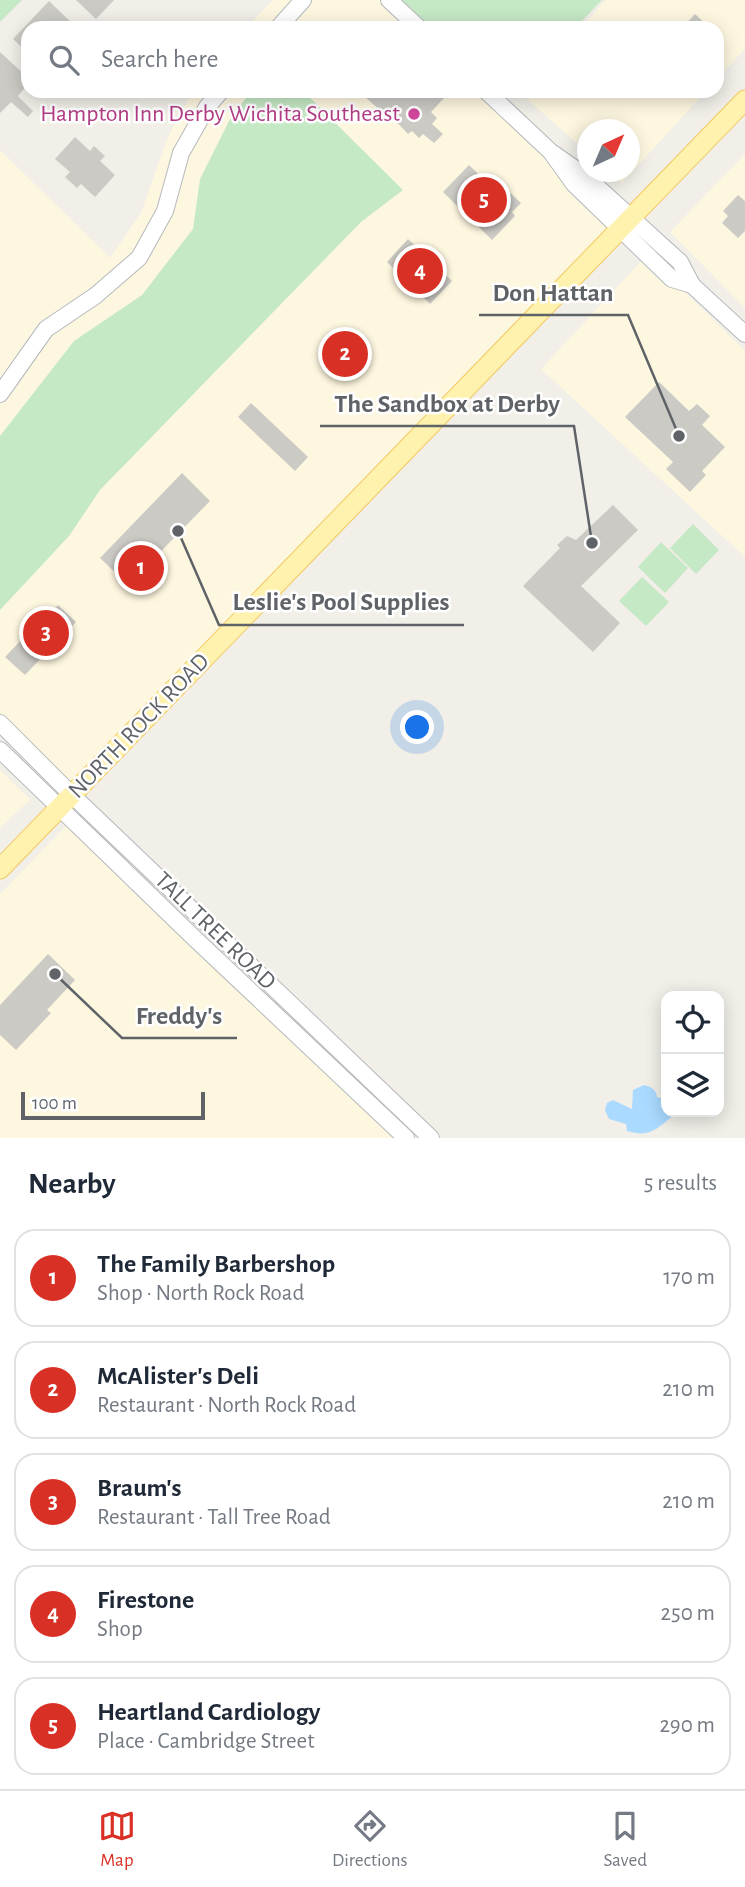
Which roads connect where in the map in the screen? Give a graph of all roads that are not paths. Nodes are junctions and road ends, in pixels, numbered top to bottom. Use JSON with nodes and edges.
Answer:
{"nodes":[{"id":1,"x":303,"y":0,"type":"edge"},
{"id":2,"x":389,"y":0,"type":"edge"},
{"id":3,"x":284,"y":21,"type":"edge"},
{"id":4,"x":412,"y":21,"type":"edge"},
{"id":5,"x":214,"y":98,"type":"edge"},
{"id":6,"x":493,"y":98,"type":"edge"},
{"id":7,"x":745,"y":100,"type":"edge"},
{"id":8,"x":625,"y":224,"type":"junction"},
{"id":9,"x":745,"y":334,"type":"edge"},
{"id":10,"x":0,"y":394,"type":"edge"},
{"id":11,"x":0,"y":723,"type":"edge"},
{"id":12,"x":0,"y":750,"type":"edge"},
{"id":13,"x":66,"y":801,"type":"junction"},
{"id":14,"x":0,"y":869,"type":"edge"},
{"id":15,"x":406,"y":1138,"type":"edge"},
{"id":16,"x":430,"y":1138,"type":"edge"}],
"edges":[{"from":1,"to":3,"type":"street"},
{"from":2,"to":4,"type":"street"},
{"from":5,"to":10,"type":"street"},
{"from":6,"to":8,"type":"street"},
{"from":7,"to":8,"type":"main road","name":"NORTH ROCK ROAD"},
{"from":8,"to":9,"type":"street"},
{"from":8,"to":13,"type":"main road","name":"NORTH ROCK ROAD"},
{"from":11,"to":13,"type":"street","name":"TALL TREE ROAD"},
{"from":12,"to":13,"type":"street","name":"TALL TREE ROAD"},
{"from":13,"to":14,"type":"main road","name":"NORTH ROCK ROAD"},
{"from":13,"to":15,"type":"street","name":"TALL TREE ROAD"},
{"from":13,"to":16,"type":"street","name":"TALL TREE ROAD"}]}
